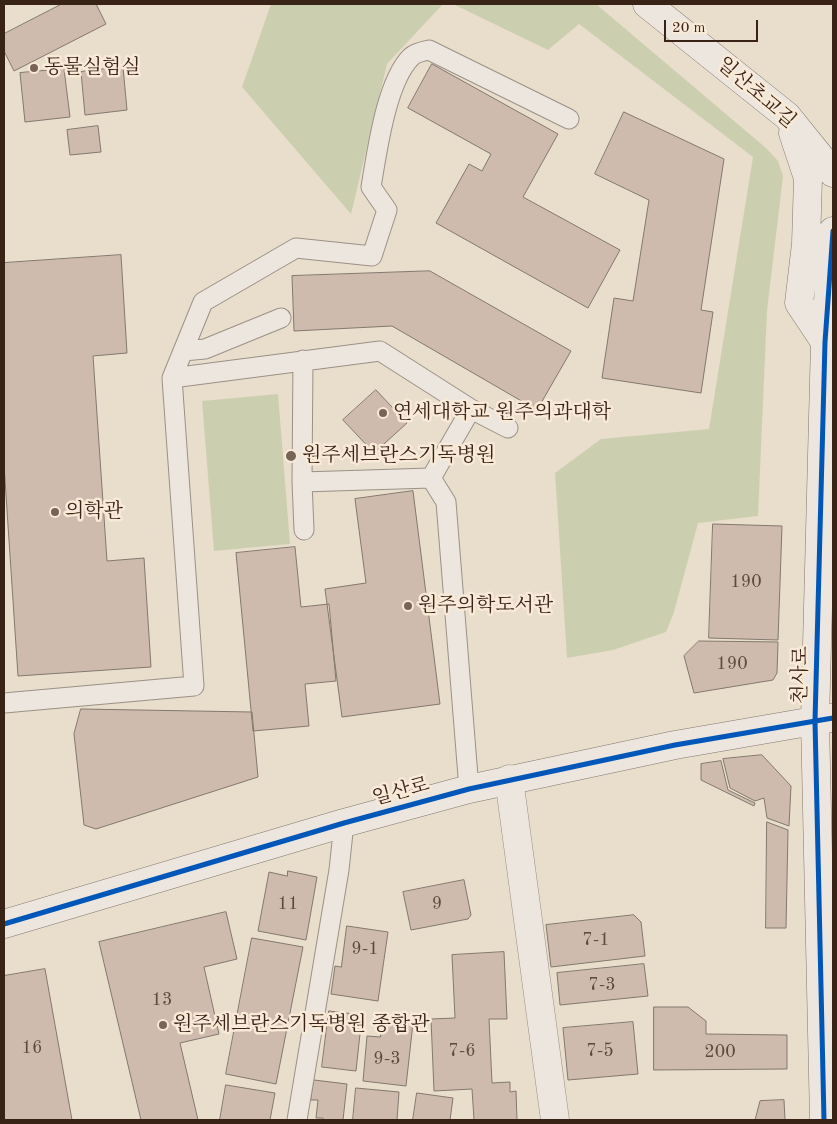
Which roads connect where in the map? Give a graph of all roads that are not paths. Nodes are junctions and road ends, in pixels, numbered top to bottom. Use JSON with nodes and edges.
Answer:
{"nodes":[{"id":1,"x":647,"y":4,"type":"edge"},
{"id":2,"x":787,"y":116,"type":"junction"},
{"id":3,"x":569,"y":118,"type":"dead end"},
{"id":4,"x":833,"y":173,"type":"edge"},
{"id":5,"x":833,"y":231,"type":"edge"},
{"id":6,"x":280,"y":318,"type":"dead end"},
{"id":7,"x":825,"y":342,"type":"junction"},
{"id":8,"x":183,"y":351,"type":"junction"},
{"id":9,"x":303,"y":360,"type":"junction"},
{"id":10,"x":172,"y":378,"type":"junction"},
{"id":11,"x":471,"y":409,"type":"junction"},
{"id":12,"x":508,"y":428,"type":"dead end"},
{"id":13,"x":431,"y":478,"type":"junction"},
{"id":14,"x":302,"y":482,"type":"junction"},
{"id":15,"x":304,"y":530,"type":"dead end"},
{"id":16,"x":4,"y":703,"type":"edge"},
{"id":17,"x":824,"y":719,"type":"edge"},
{"id":18,"x":509,"y":779,"type":"junction"},
{"id":19,"x":469,"y":789,"type":"junction"},
{"id":20,"x":344,"y":823,"type":"junction"},
{"id":21,"x":4,"y":924,"type":"edge"},
{"id":22,"x":297,"y":1120,"type":"edge"},
{"id":23,"x":555,"y":1120,"type":"edge"},
{"id":24,"x":824,"y":1120,"type":"edge"}],
"edges":[{"from":1,"to":2,"type":"street","name":"일산초교길"},
{"from":2,"to":4,"type":"street","name":"일산초교길"},
{"from":2,"to":7,"type":"street"},
{"from":3,"to":8,"type":"lane"},
{"from":5,"to":7,"type":"street","name":"천사로"},
{"from":6,"to":8,"type":"lane"},
{"from":7,"to":17,"type":"street","name":"천사로"},
{"from":8,"to":10,"type":"lane"},
{"from":9,"to":10,"type":"lane"},
{"from":9,"to":11,"type":"lane"},
{"from":9,"to":14,"type":"lane"},
{"from":10,"to":16,"type":"lane"},
{"from":11,"to":12,"type":"lane"},
{"from":11,"to":13,"type":"lane"},
{"from":13,"to":14,"type":"lane"},
{"from":13,"to":19,"type":"lane"},
{"from":14,"to":15,"type":"lane"},
{"from":17,"to":18,"type":"street","name":"일산로"},
{"from":17,"to":24,"type":"street","name":"천사로"},
{"from":18,"to":19,"type":"street","name":"일산로"},
{"from":18,"to":23,"type":"street"},
{"from":19,"to":20,"type":"street","name":"일산로"},
{"from":20,"to":21,"type":"street","name":"일산로"},
{"from":20,"to":22,"type":"lane"}]}
